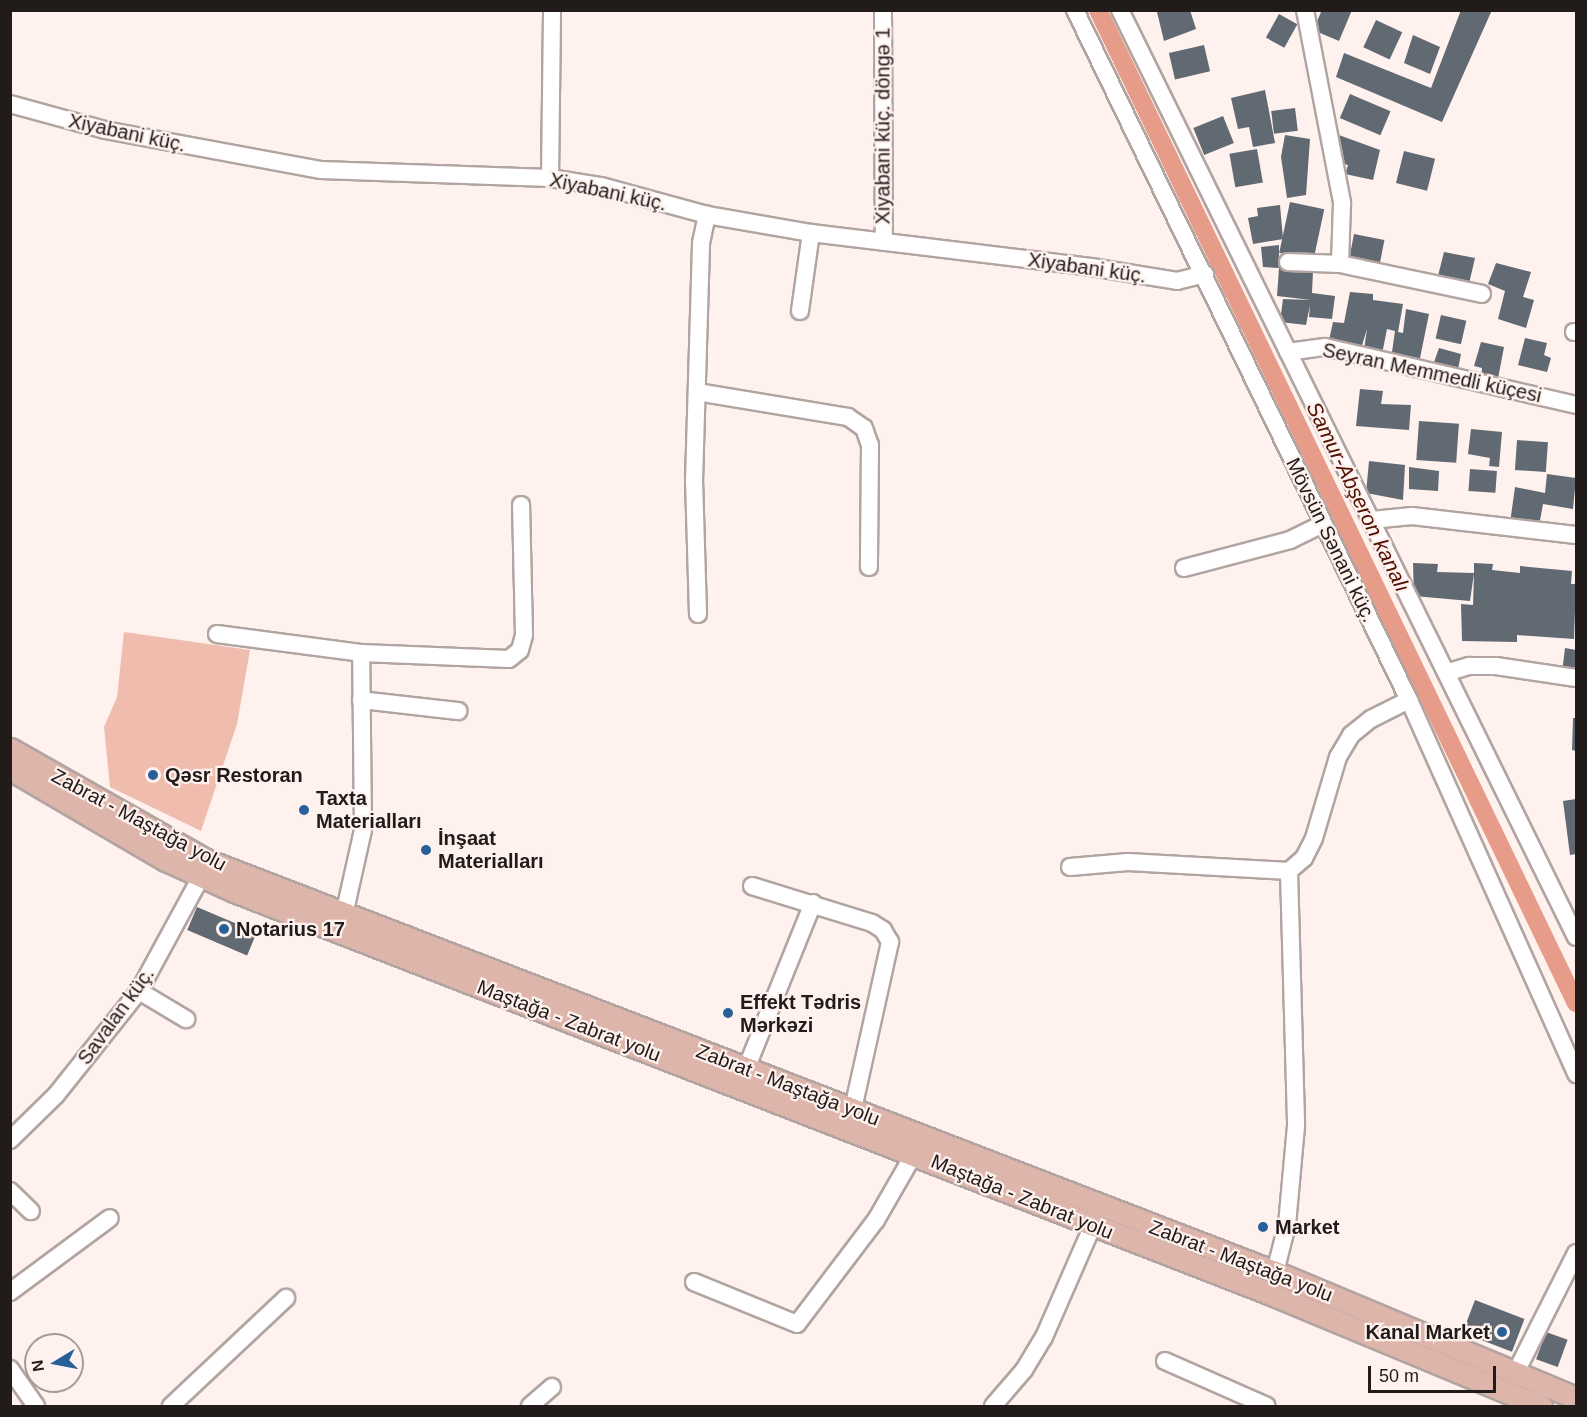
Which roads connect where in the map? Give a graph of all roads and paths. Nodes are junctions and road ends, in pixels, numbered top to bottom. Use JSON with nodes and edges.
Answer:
{"nodes":[{"id":1,"x":552,"y":10,"type":"edge"},
{"id":2,"x":883,"y":10,"type":"edge"},
{"id":3,"x":1075,"y":10,"type":"edge"},
{"id":4,"x":1120,"y":10,"type":"edge"},
{"id":5,"x":1305,"y":10,"type":"edge"},
{"id":6,"x":10,"y":104,"type":"edge"},
{"id":7,"x":550,"y":178,"type":"junction"},
{"id":8,"x":707,"y":215,"type":"junction"},
{"id":9,"x":811,"y":233,"type":"junction"},
{"id":10,"x":884,"y":242,"type":"junction"},
{"id":11,"x":1288,"y":262,"type":"dead end"},
{"id":12,"x":1341,"y":264,"type":"junction"},
{"id":13,"x":1205,"y":274,"type":"junction"},
{"id":14,"x":1482,"y":294,"type":"dead end"},
{"id":15,"x":800,"y":311,"type":"dead end"},
{"id":16,"x":1288,"y":352,"type":"junction"},
{"id":17,"x":697,"y":392,"type":"junction"},
{"id":18,"x":1576,"y":405,"type":"edge"},
{"id":19,"x":521,"y":505,"type":"dead end"},
{"id":20,"x":1372,"y":520,"type":"junction"},
{"id":21,"x":1323,"y":524,"type":"junction"},
{"id":22,"x":1576,"y":535,"type":"edge"},
{"id":23,"x":869,"y":567,"type":"dead end"},
{"id":24,"x":1184,"y":568,"type":"dead end"},
{"id":25,"x":698,"y":614,"type":"dead end"},
{"id":26,"x":217,"y":633,"type":"dead end"},
{"id":27,"x":362,"y":653,"type":"junction"},
{"id":28,"x":1449,"y":672,"type":"junction"},
{"id":29,"x":1576,"y":678,"type":"edge"},
{"id":30,"x":362,"y":700,"type":"junction"},
{"id":31,"x":1408,"y":700,"type":"junction"},
{"id":32,"x":458,"y":711,"type":"dead end"},
{"id":33,"x":10,"y":749,"type":"edge"},
{"id":34,"x":10,"y":770,"type":"edge"},
{"id":35,"x":1070,"y":867,"type":"dead end"},
{"id":36,"x":1289,"y":871,"type":"junction"},
{"id":37,"x":201,"y":877,"type":"junction"},
{"id":38,"x":752,"y":886,"type":"dead end"},
{"id":39,"x":813,"y":903,"type":"junction"},
{"id":40,"x":344,"y":915,"type":"junction"},
{"id":41,"x":1576,"y":937,"type":"edge"},
{"id":42,"x":139,"y":991,"type":"junction"},
{"id":43,"x":186,"y":1018,"type":"dead end"},
{"id":44,"x":746,"y":1069,"type":"junction"},
{"id":45,"x":1576,"y":1074,"type":"edge"},
{"id":46,"x":853,"y":1109,"type":"junction"},
{"id":47,"x":10,"y":1140,"type":"edge"},
{"id":48,"x":914,"y":1154,"type":"junction"},
{"id":49,"x":10,"y":1191,"type":"edge"},
{"id":50,"x":31,"y":1211,"type":"dead end"},
{"id":51,"x":110,"y":1218,"type":"dead end"},
{"id":52,"x":1093,"y":1225,"type":"junction"},
{"id":53,"x":1576,"y":1253,"type":"edge"},
{"id":54,"x":1275,"y":1272,"type":"junction"},
{"id":55,"x":694,"y":1282,"type":"dead end"},
{"id":56,"x":10,"y":1292,"type":"edge"},
{"id":57,"x":286,"y":1298,"type":"dead end"},
{"id":58,"x":1165,"y":1361,"type":"dead end"},
{"id":59,"x":10,"y":1369,"type":"edge"},
{"id":60,"x":1516,"y":1372,"type":"junction"},
{"id":61,"x":552,"y":1387,"type":"dead end"},
{"id":62,"x":1576,"y":1398,"type":"edge"},
{"id":63,"x":1505,"y":1399,"type":"edge"},
{"id":64,"x":36,"y":1407,"type":"edge"},
{"id":65,"x":171,"y":1407,"type":"edge"},
{"id":66,"x":530,"y":1407,"type":"edge"},
{"id":67,"x":993,"y":1407,"type":"edge"},
{"id":68,"x":1267,"y":1407,"type":"edge"},
{"id":69,"x":1541,"y":1407,"type":"edge"}],
"edges":[{"from":1,"to":7,"type":"street"},
{"from":2,"to":10,"type":"street","name":"Xiyabani küç. döngə 1"},
{"from":3,"to":13,"type":"street","name":"Mövsün Sənani küç."},
{"from":4,"to":16,"type":"street"},
{"from":5,"to":12,"type":"street"},
{"from":6,"to":7,"type":"street","name":"Xiyabani küç."},
{"from":7,"to":8,"type":"street","name":"Xiyabani küç."},
{"from":8,"to":9,"type":"street","name":"Xiyabani küç."},
{"from":8,"to":17,"type":"street"},
{"from":9,"to":10,"type":"street","name":"Xiyabani küç."},
{"from":9,"to":15,"type":"street"},
{"from":10,"to":13,"type":"street","name":"Xiyabani küç."},
{"from":11,"to":12,"type":"street"},
{"from":12,"to":14,"type":"street"},
{"from":13,"to":21,"type":"street","name":"Mövsün Sənani küç."},
{"from":16,"to":18,"type":"street","name":"Seyran Memmedli küçesi"},
{"from":16,"to":20,"type":"street"},
{"from":17,"to":23,"type":"street"},
{"from":17,"to":25,"type":"street"},
{"from":19,"to":27,"type":"street"},
{"from":20,"to":22,"type":"street"},
{"from":20,"to":28,"type":"street"},
{"from":21,"to":24,"type":"street"},
{"from":21,"to":31,"type":"street","name":"Mövsün Sənani küç."},
{"from":26,"to":27,"type":"street"},
{"from":27,"to":30,"type":"street"},
{"from":28,"to":29,"type":"street"},
{"from":28,"to":41,"type":"street"},
{"from":30,"to":32,"type":"street"},
{"from":30,"to":40,"type":"street"},
{"from":31,"to":36,"type":"street"},
{"from":31,"to":45,"type":"street","name":"Mövsün Sənani küç."},
{"from":33,"to":40,"type":"main road","name":"Zabrat - Maştağa yolu"},
{"from":34,"to":37,"type":"main road","name":"Maştağa - Zabrat yolu"},
{"from":35,"to":36,"type":"street"},
{"from":36,"to":54,"type":"street"},
{"from":37,"to":42,"type":"street","name":"Savalan küç."},
{"from":37,"to":48,"type":"main road","name":"Maştağa - Zabrat yolu"},
{"from":38,"to":39,"type":"street"},
{"from":39,"to":44,"type":"street"},
{"from":39,"to":46,"type":"street"},
{"from":40,"to":44,"type":"main road","name":"Zabrat - Maştağa yolu"},
{"from":42,"to":43,"type":"street"},
{"from":42,"to":47,"type":"street","name":"Savalan küç."},
{"from":44,"to":46,"type":"main road","name":"Zabrat - Maştağa yolu"},
{"from":46,"to":54,"type":"main road","name":"Zabrat - Maştağa yolu"},
{"from":48,"to":52,"type":"main road","name":"Maştağa - Zabrat yolu"},
{"from":48,"to":55,"type":"street"},
{"from":49,"to":50,"type":"street"},
{"from":51,"to":56,"type":"street"},
{"from":52,"to":63,"type":"main road","name":"Maştağa - Zabrat yolu"},
{"from":52,"to":67,"type":"street"},
{"from":53,"to":60,"type":"street"},
{"from":54,"to":60,"type":"main road","name":"Zabrat - Maştağa yolu"},
{"from":57,"to":65,"type":"street"},
{"from":58,"to":68,"type":"street"},
{"from":59,"to":64,"type":"street"},
{"from":60,"to":62,"type":"main road","name":"Zabrat - Maştağa yolu"},
{"from":60,"to":63,"type":"main road"},
{"from":61,"to":66,"type":"street"},
{"from":63,"to":69,"type":"main road","name":"Maştağa - Zabrat yolu"}]}
